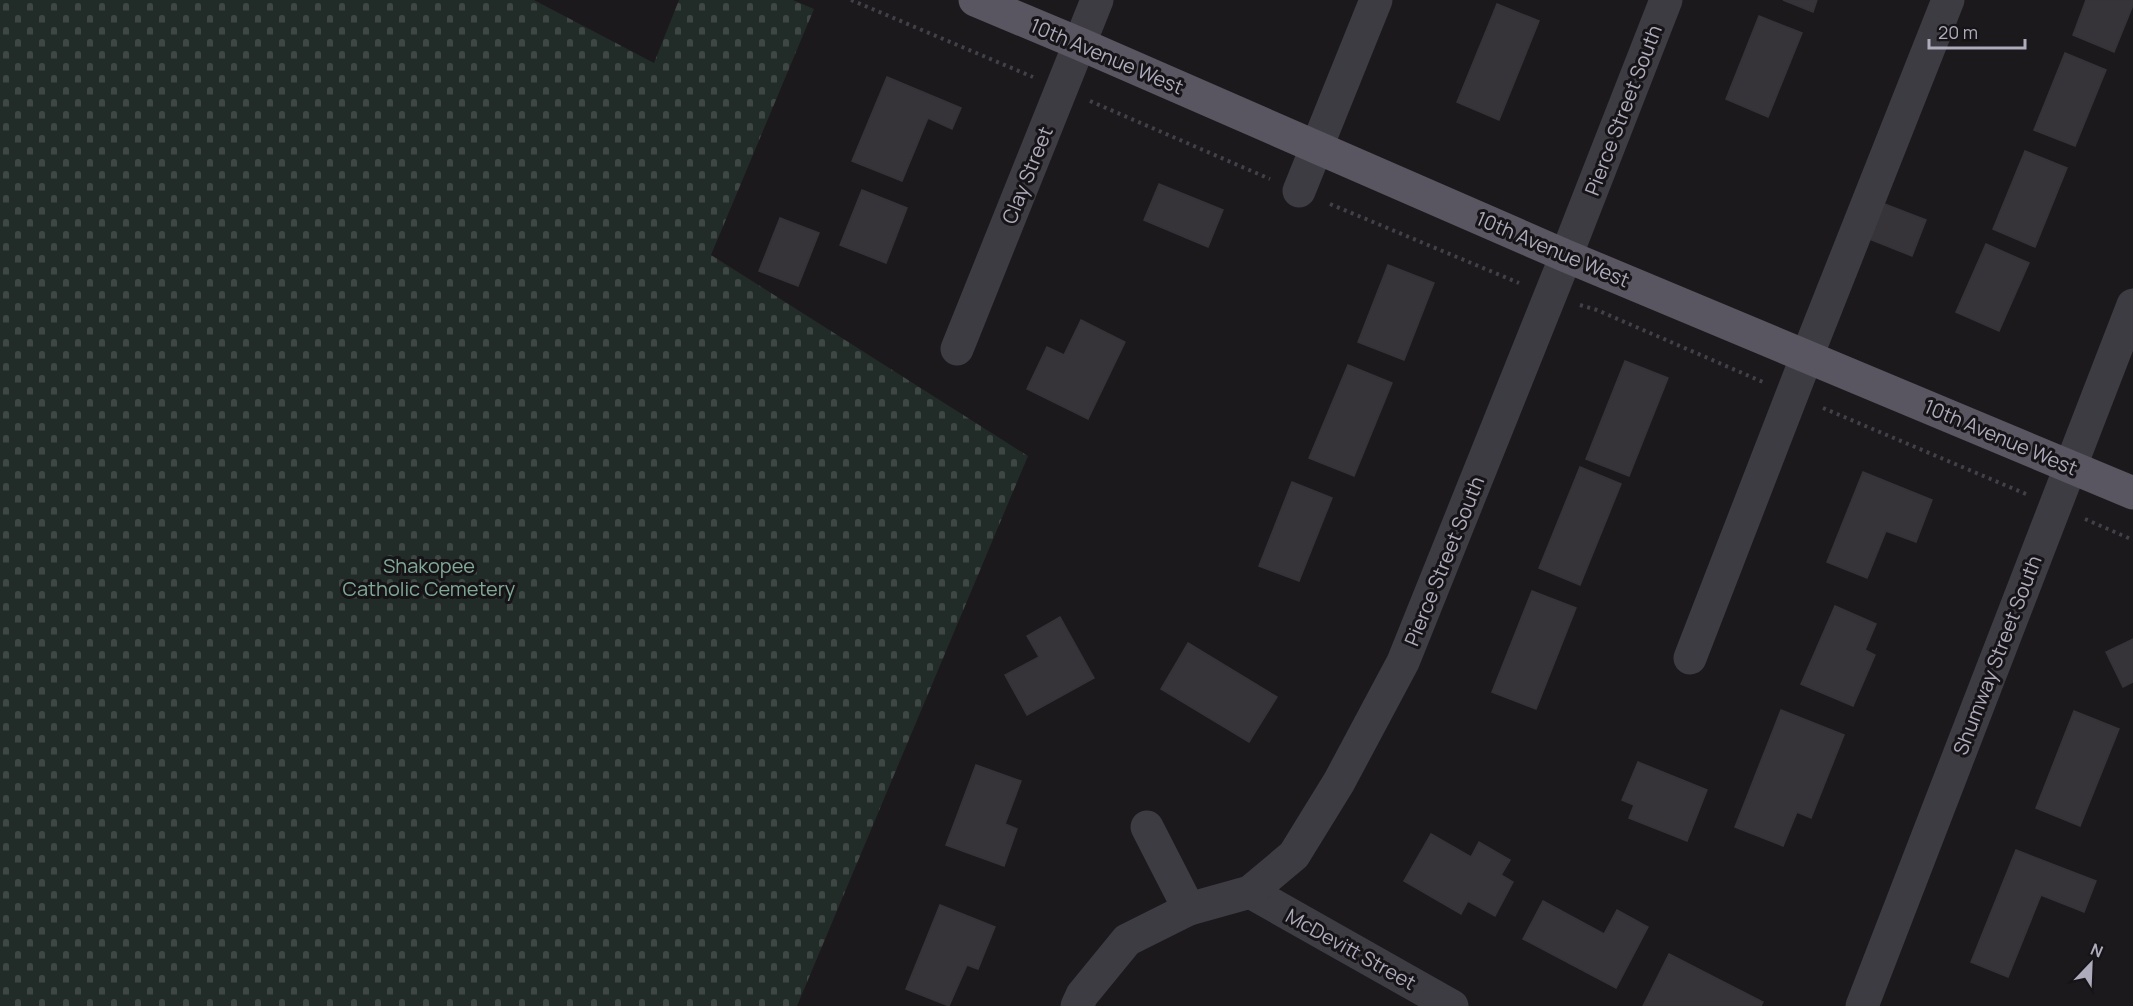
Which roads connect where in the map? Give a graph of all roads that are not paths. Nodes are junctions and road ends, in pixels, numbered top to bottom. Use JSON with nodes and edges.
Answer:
{"nodes":[{"id":1,"x":975,"y":0,"type":"edge"},
{"id":2,"x":1096,"y":0,"type":"edge"},
{"id":3,"x":1376,"y":0,"type":"edge"},
{"id":4,"x":1666,"y":0,"type":"edge"},
{"id":5,"x":1948,"y":0,"type":"edge"},
{"id":6,"x":1080,"y":44,"type":"junction"},
{"id":7,"x":1318,"y":147,"type":"junction"},
{"id":8,"x":1299,"y":191,"type":"road end"},
{"id":9,"x":1566,"y":256,"type":"junction"},
{"id":10,"x":2133,"y":305,"type":"edge"},
{"id":11,"x":957,"y":349,"type":"dead end"},
{"id":12,"x":1807,"y":356,"type":"junction"},
{"id":13,"x":2070,"y":466,"type":"junction"},
{"id":14,"x":2133,"y":493,"type":"edge"},
{"id":15,"x":1690,"y":658,"type":"dead end"},
{"id":16,"x":1147,"y":828,"type":"dead end"},
{"id":17,"x":1250,"y":892,"type":"junction"},
{"id":18,"x":1189,"y":909,"type":"junction"},
{"id":19,"x":1077,"y":1006,"type":"edge"},
{"id":20,"x":1452,"y":1006,"type":"edge"},
{"id":21,"x":1862,"y":1006,"type":"edge"}],
"edges":[{"from":1,"to":6,"type":"main road","name":"10th Avenue West"},
{"from":2,"to":6,"type":"street","name":"Clay Street"},
{"from":3,"to":7,"type":"street"},
{"from":4,"to":9,"type":"street","name":"Pierce Street South"},
{"from":5,"to":12,"type":"street"},
{"from":6,"to":7,"type":"main road","name":"10th Avenue West"},
{"from":6,"to":11,"type":"street","name":"Clay Street"},
{"from":7,"to":8,"type":"street"},
{"from":7,"to":9,"type":"main road","name":"10th Avenue West"},
{"from":9,"to":12,"type":"main road","name":"10th Avenue West"},
{"from":9,"to":17,"type":"street","name":"Pierce Street South"},
{"from":10,"to":13,"type":"street","name":"Shumway Street South"},
{"from":12,"to":13,"type":"main road","name":"10th Avenue West"},
{"from":12,"to":15,"type":"street"},
{"from":13,"to":14,"type":"main road","name":"10th Avenue West"},
{"from":13,"to":21,"type":"street","name":"Shumway Street South"},
{"from":16,"to":18,"type":"street"},
{"from":17,"to":18,"type":"street","name":"Pierce Street South"},
{"from":17,"to":20,"type":"street","name":"McDevitt Street"},
{"from":18,"to":19,"type":"street","name":"Pierce Street South"}]}
